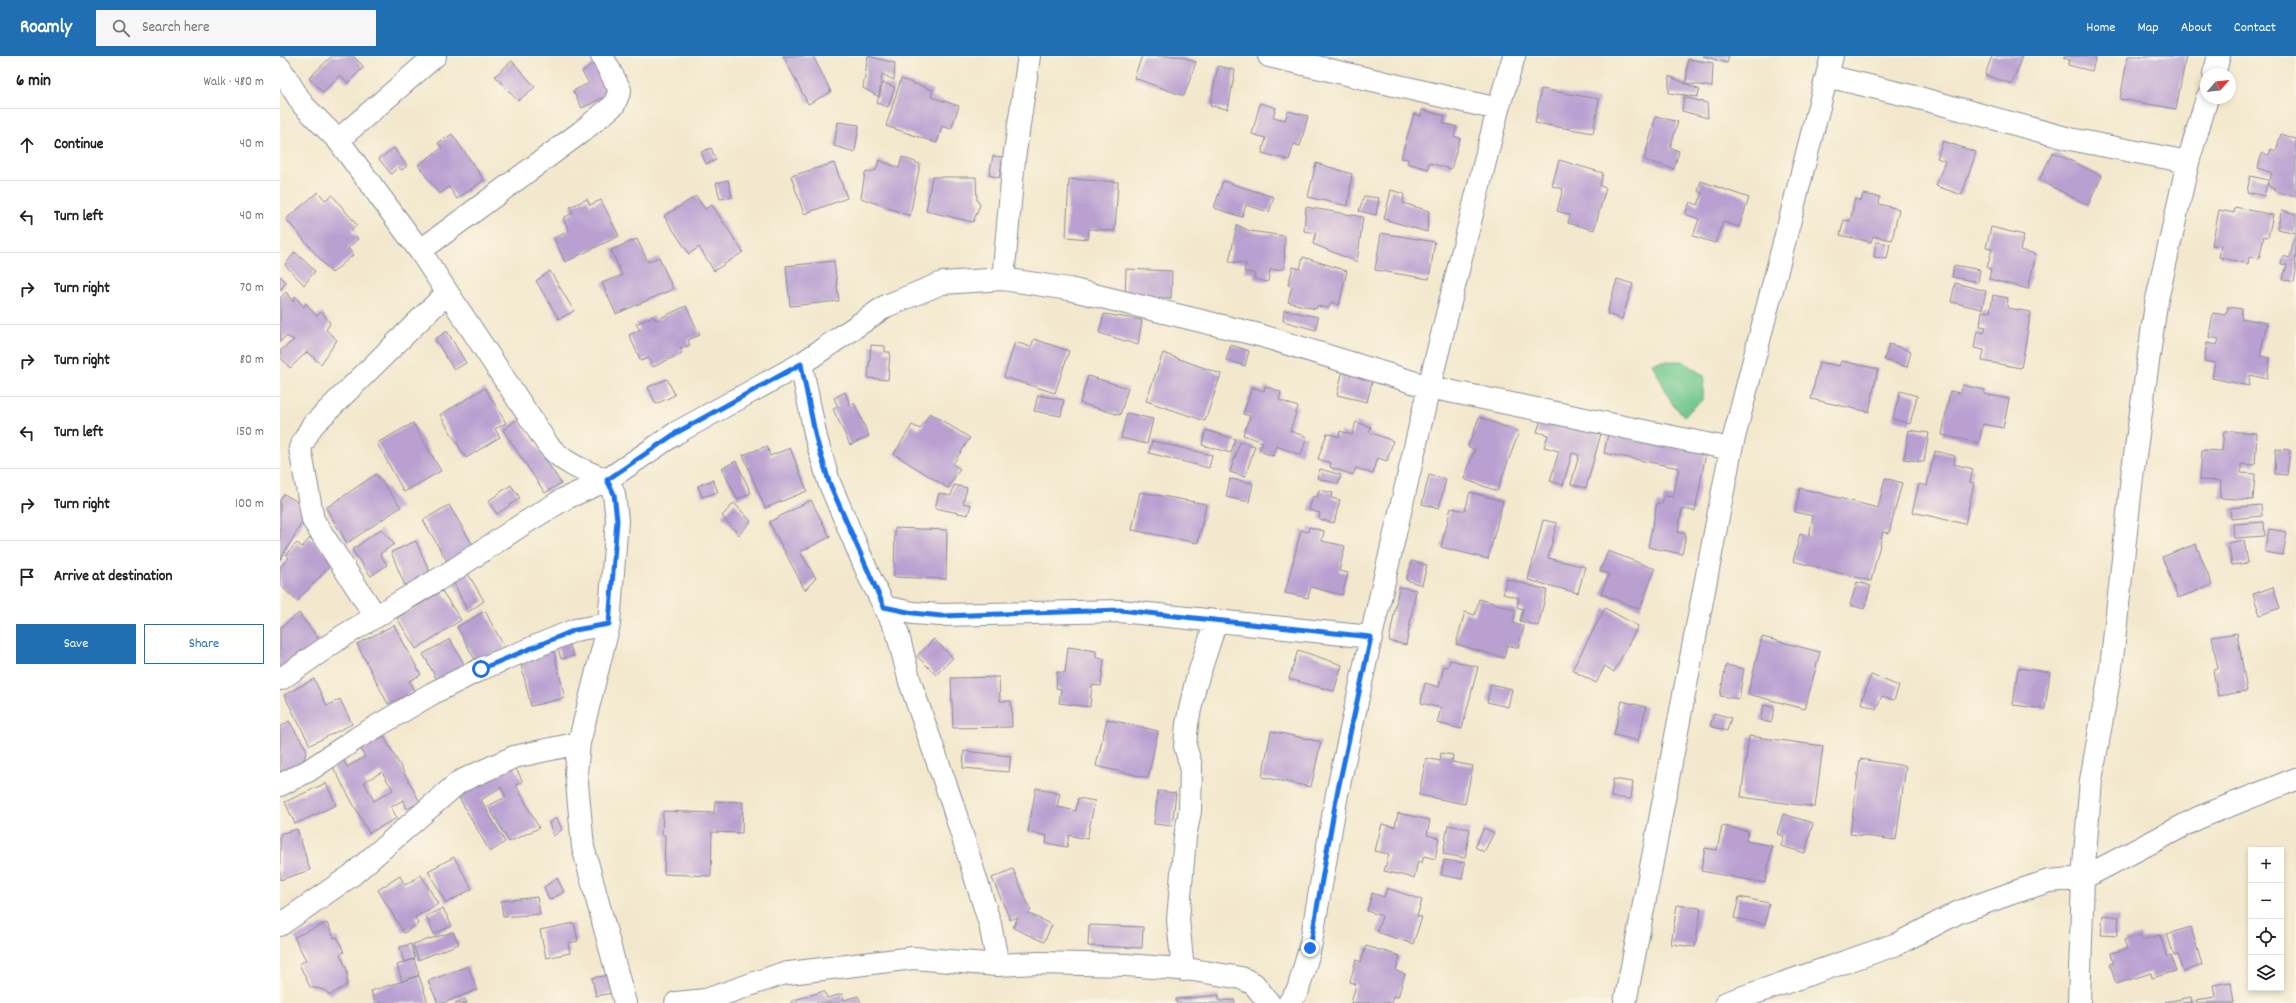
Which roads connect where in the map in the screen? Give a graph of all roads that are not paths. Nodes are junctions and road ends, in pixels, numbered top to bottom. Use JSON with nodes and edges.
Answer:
{"nodes":[{"id":1,"x":435,"y":56,"type":"edge"},
{"id":2,"x":602,"y":56,"type":"edge"},
{"id":3,"x":1029,"y":56,"type":"edge"},
{"id":4,"x":1269,"y":56,"type":"edge"},
{"id":5,"x":1514,"y":56,"type":"edge"},
{"id":6,"x":2219,"y":56,"type":"edge"},
{"id":7,"x":1830,"y":66,"type":"edge"},
{"id":8,"x":280,"y":68,"type":"edge"},
{"id":9,"x":2216,"y":68,"type":"edge"},
{"id":10,"x":2205,"y":104,"type":"edge"},
{"id":11,"x":1498,"y":109,"type":"junction"},
{"id":12,"x":338,"y":140,"type":"junction"},
{"id":13,"x":2188,"y":162,"type":"junction"},
{"id":14,"x":420,"y":251,"type":"junction"},
{"id":15,"x":1003,"y":279,"type":"junction"},
{"id":16,"x":446,"y":294,"type":"junction"},
{"id":17,"x":801,"y":364,"type":"junction"},
{"id":18,"x":1429,"y":387,"type":"junction"},
{"id":19,"x":1731,"y":449,"type":"junction"},
{"id":20,"x":607,"y":480,"type":"junction"},
{"id":21,"x":884,"y":607,"type":"junction"},
{"id":22,"x":376,"y":617,"type":"junction"},
{"id":23,"x":1216,"y":621,"type":"junction"},
{"id":24,"x":609,"y":624,"type":"junction"},
{"id":25,"x":1371,"y":637,"type":"junction"},
{"id":26,"x":281,"y":679,"type":"dead end"},
{"id":27,"x":579,"y":743,"type":"junction"},
{"id":28,"x":2296,"y":779,"type":"edge"},
{"id":29,"x":280,"y":785,"type":"edge"},
{"id":30,"x":2083,"y":878,"type":"junction"},
{"id":31,"x":280,"y":925,"type":"edge"},
{"id":32,"x":998,"y":965,"type":"junction"},
{"id":33,"x":1183,"y":970,"type":"junction"},
{"id":34,"x":625,"y":1003,"type":"edge"},
{"id":35,"x":676,"y":1003,"type":"edge"},
{"id":36,"x":1270,"y":1003,"type":"edge"},
{"id":37,"x":1289,"y":1003,"type":"edge"},
{"id":38,"x":1625,"y":1003,"type":"edge"},
{"id":39,"x":1726,"y":1003,"type":"edge"},
{"id":40,"x":2079,"y":1003,"type":"edge"}],
"edges":[{"from":1,"to":12,"type":"street"},
{"from":2,"to":14,"type":"street"},
{"from":3,"to":15,"type":"street"},
{"from":4,"to":11,"type":"street"},
{"from":5,"to":11,"type":"street"},
{"from":6,"to":9,"type":"street"},
{"from":7,"to":13,"type":"street"},
{"from":7,"to":19,"type":"street"},
{"from":8,"to":12,"type":"street"},
{"from":10,"to":13,"type":"street"},
{"from":11,"to":18,"type":"street"},
{"from":12,"to":14,"type":"street"},
{"from":13,"to":30,"type":"street"},
{"from":14,"to":16,"type":"street"},
{"from":15,"to":17,"type":"street"},
{"from":15,"to":18,"type":"street"},
{"from":16,"to":20,"type":"street"},
{"from":16,"to":22,"type":"street"},
{"from":17,"to":20,"type":"street"},
{"from":17,"to":21,"type":"street"},
{"from":18,"to":19,"type":"street"},
{"from":18,"to":25,"type":"street"},
{"from":19,"to":38,"type":"street"},
{"from":20,"to":22,"type":"street"},
{"from":20,"to":24,"type":"street"},
{"from":21,"to":23,"type":"street"},
{"from":21,"to":32,"type":"street"},
{"from":22,"to":26,"type":"street"},
{"from":23,"to":25,"type":"street"},
{"from":23,"to":33,"type":"street"},
{"from":24,"to":27,"type":"street"},
{"from":24,"to":29,"type":"street"},
{"from":25,"to":37,"type":"street"},
{"from":27,"to":31,"type":"street"},
{"from":27,"to":34,"type":"street"},
{"from":28,"to":30,"type":"street"},
{"from":30,"to":39,"type":"street"},
{"from":30,"to":40,"type":"street"},
{"from":32,"to":33,"type":"street"},
{"from":32,"to":35,"type":"street"},
{"from":33,"to":36,"type":"street"}]}
